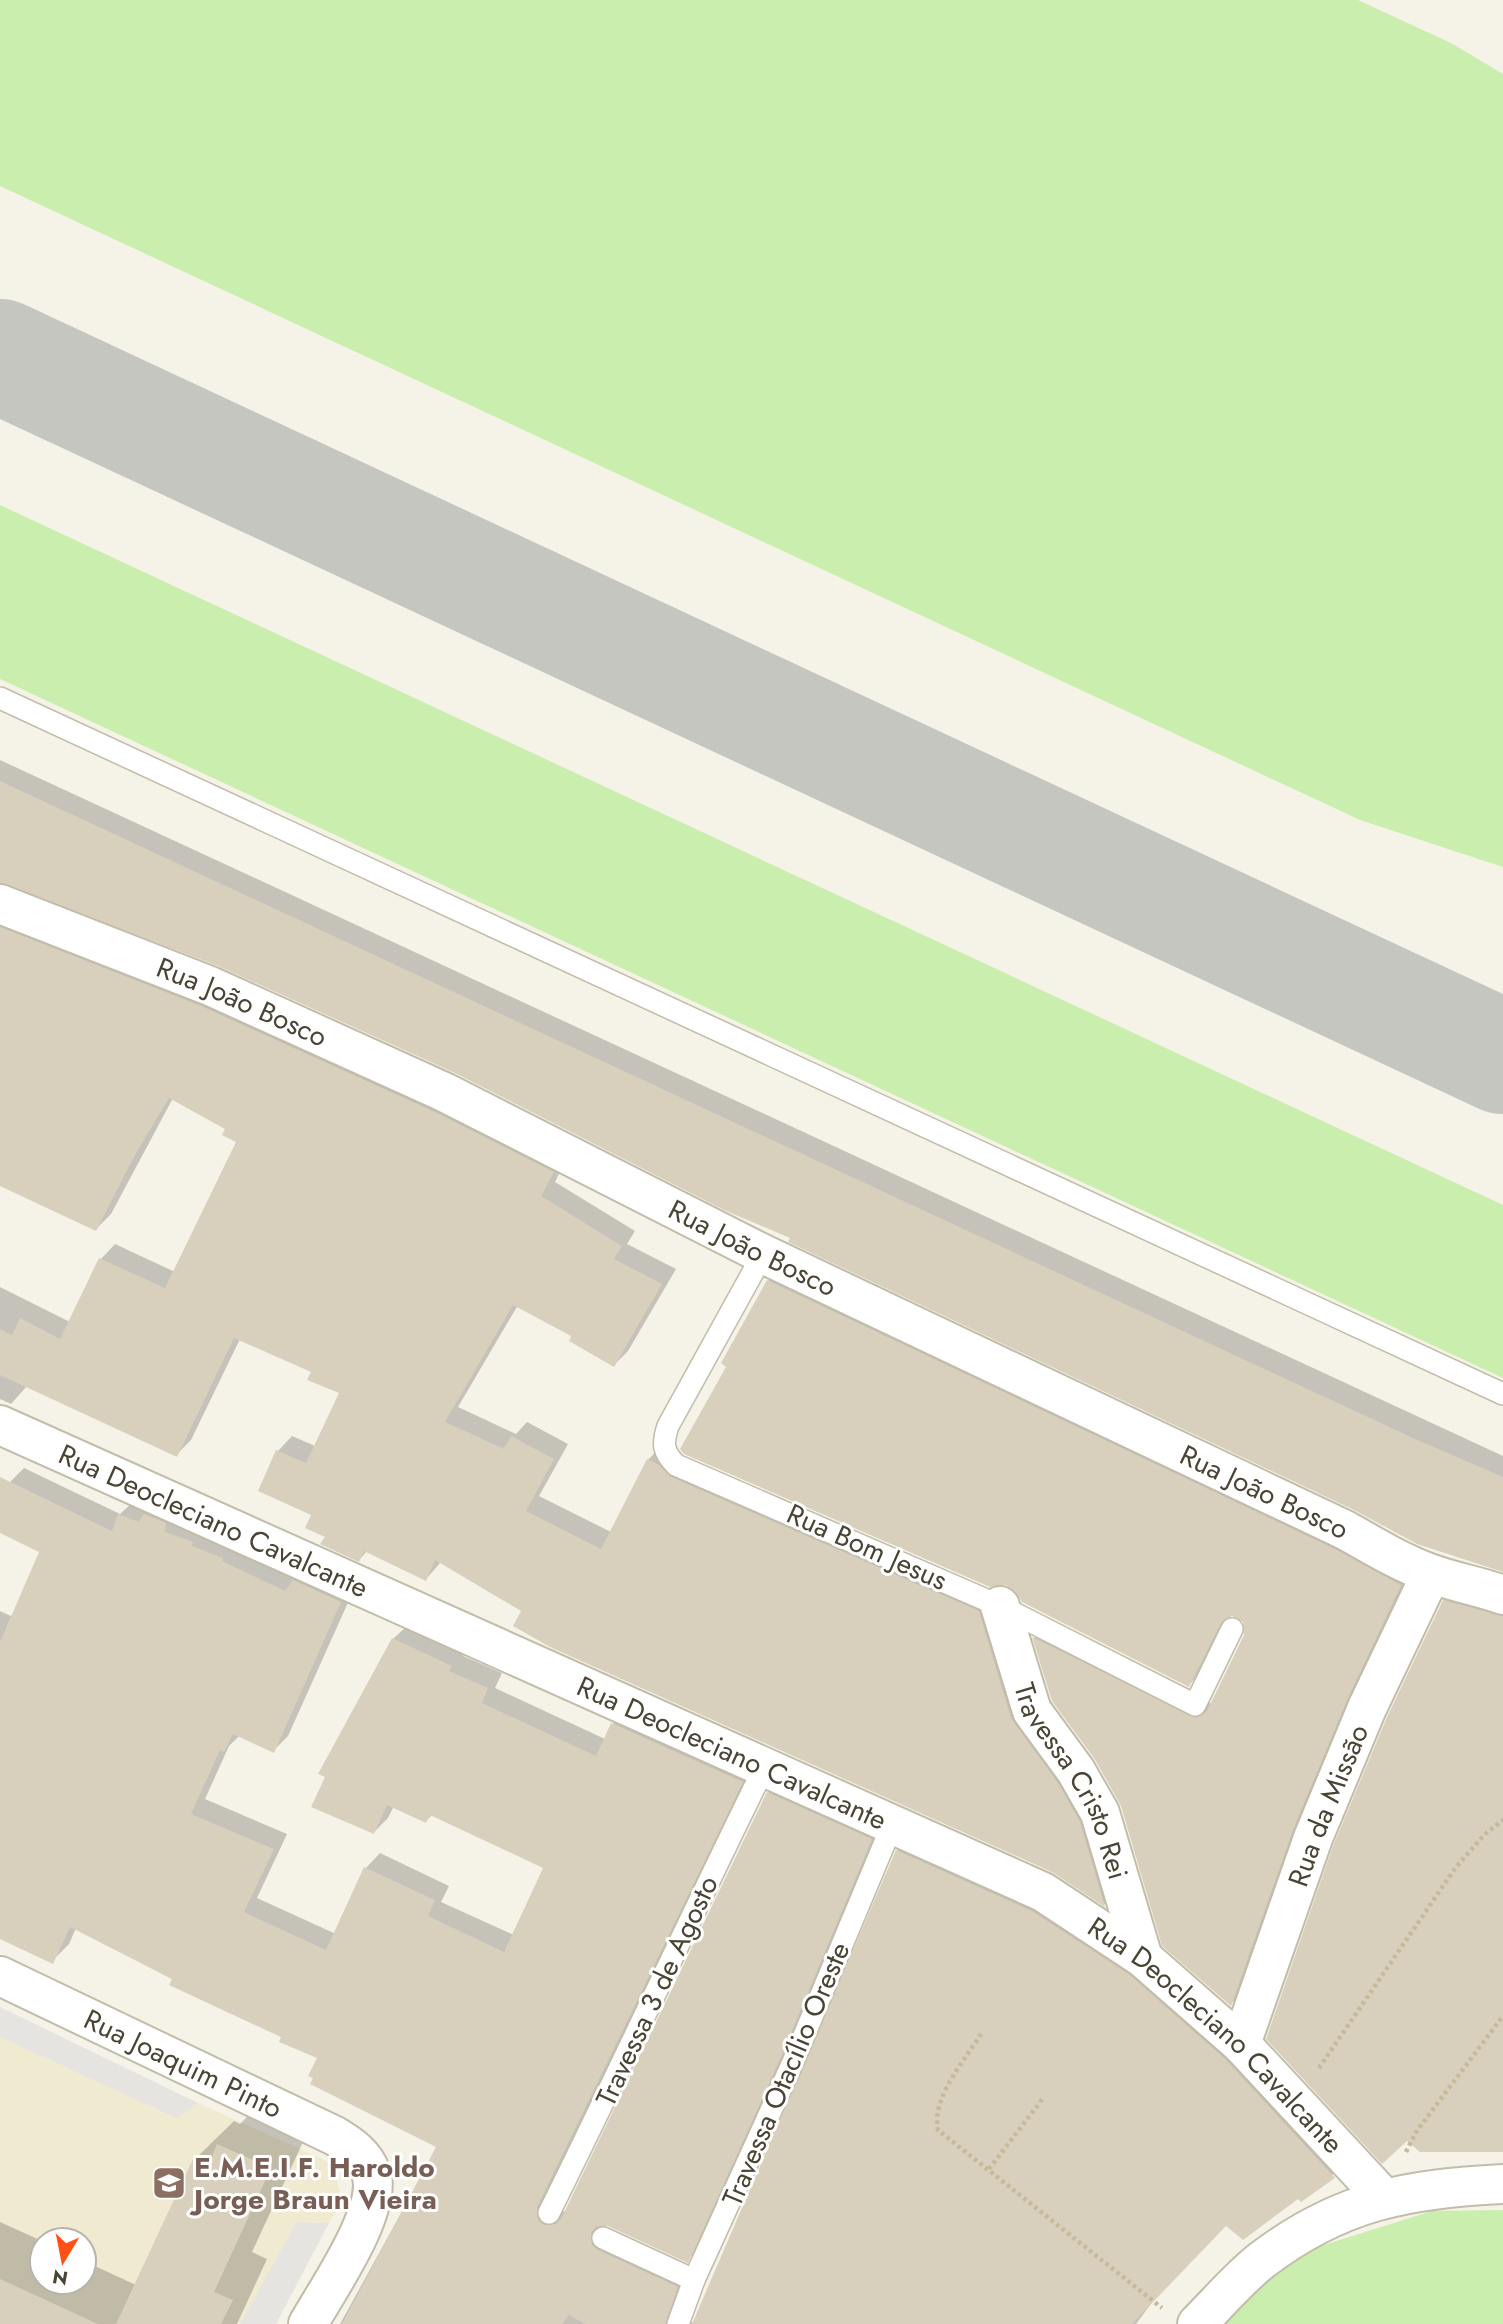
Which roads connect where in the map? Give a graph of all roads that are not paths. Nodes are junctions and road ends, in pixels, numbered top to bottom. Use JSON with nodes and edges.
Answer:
{"nodes":[{"id":1,"x":0,"y":698,"type":"edge"},
{"id":2,"x":0,"y":904,"type":"edge"},
{"id":3,"x":763,"y":1254,"type":"junction"},
{"id":4,"x":1503,"y":1394,"type":"edge"},
{"id":5,"x":0,"y":1425,"type":"edge"},
{"id":6,"x":1431,"y":1574,"type":"junction"},
{"id":7,"x":1503,"y":1595,"type":"edge"},
{"id":8,"x":1000,"y":1606,"type":"junction"},
{"id":9,"x":1232,"y":1629,"type":"dead end"},
{"id":10,"x":764,"y":1768,"type":"junction"},
{"id":11,"x":893,"y":1823,"type":"junction"},
{"id":12,"x":1143,"y":1958,"type":"junction"},
{"id":13,"x":0,"y":1976,"type":"edge"},
{"id":14,"x":1241,"y":2044,"type":"junction"},
{"id":15,"x":1503,"y":2184,"type":"edge"},
{"id":16,"x":1384,"y":2197,"type":"junction"},
{"id":17,"x":549,"y":2213,"type":"dead end"},
{"id":18,"x":603,"y":2238,"type":"dead end"},
{"id":19,"x":694,"y":2280,"type":"junction"},
{"id":20,"x":1184,"y":2320,"type":"edge"},
{"id":21,"x":308,"y":2324,"type":"edge"},
{"id":22,"x":678,"y":2324,"type":"edge"}],
"edges":[{"from":1,"to":4,"type":"lane"},
{"from":2,"to":3,"type":"street","name":"Rua João Bosco"},
{"from":3,"to":6,"type":"street","name":"Rua João Bosco"},
{"from":3,"to":8,"type":"lane","name":"Rua Bom Jesus"},
{"from":5,"to":10,"type":"street","name":"Rua Deocleciano Cavalcante"},
{"from":6,"to":7,"type":"street","name":"Rua João Bosco"},
{"from":6,"to":14,"type":"street","name":"Rua da Missão"},
{"from":8,"to":9,"type":"lane","name":"Rua Bom Jesus"},
{"from":8,"to":12,"type":"street","name":"Travessa Cristo Rei"},
{"from":10,"to":11,"type":"street","name":"Rua Deocleciano Cavalcante"},
{"from":10,"to":17,"type":"lane","name":"Travessa 3 de Agosto"},
{"from":11,"to":12,"type":"street","name":"Rua Deocleciano Cavalcante"},
{"from":11,"to":19,"type":"lane","name":"Travessa Otacílio Oreste"},
{"from":12,"to":14,"type":"street","name":"Rua Deocleciano Cavalcante"},
{"from":13,"to":21,"type":"street","name":"Rua Joaquim Pinto"},
{"from":14,"to":16,"type":"street","name":"Rua Deocleciano Cavalcante"},
{"from":15,"to":16,"type":"street"},
{"from":16,"to":20,"type":"street"},
{"from":18,"to":19,"type":"lane"},
{"from":19,"to":22,"type":"lane","name":"Travessa Otacílio Oreste"}]}
